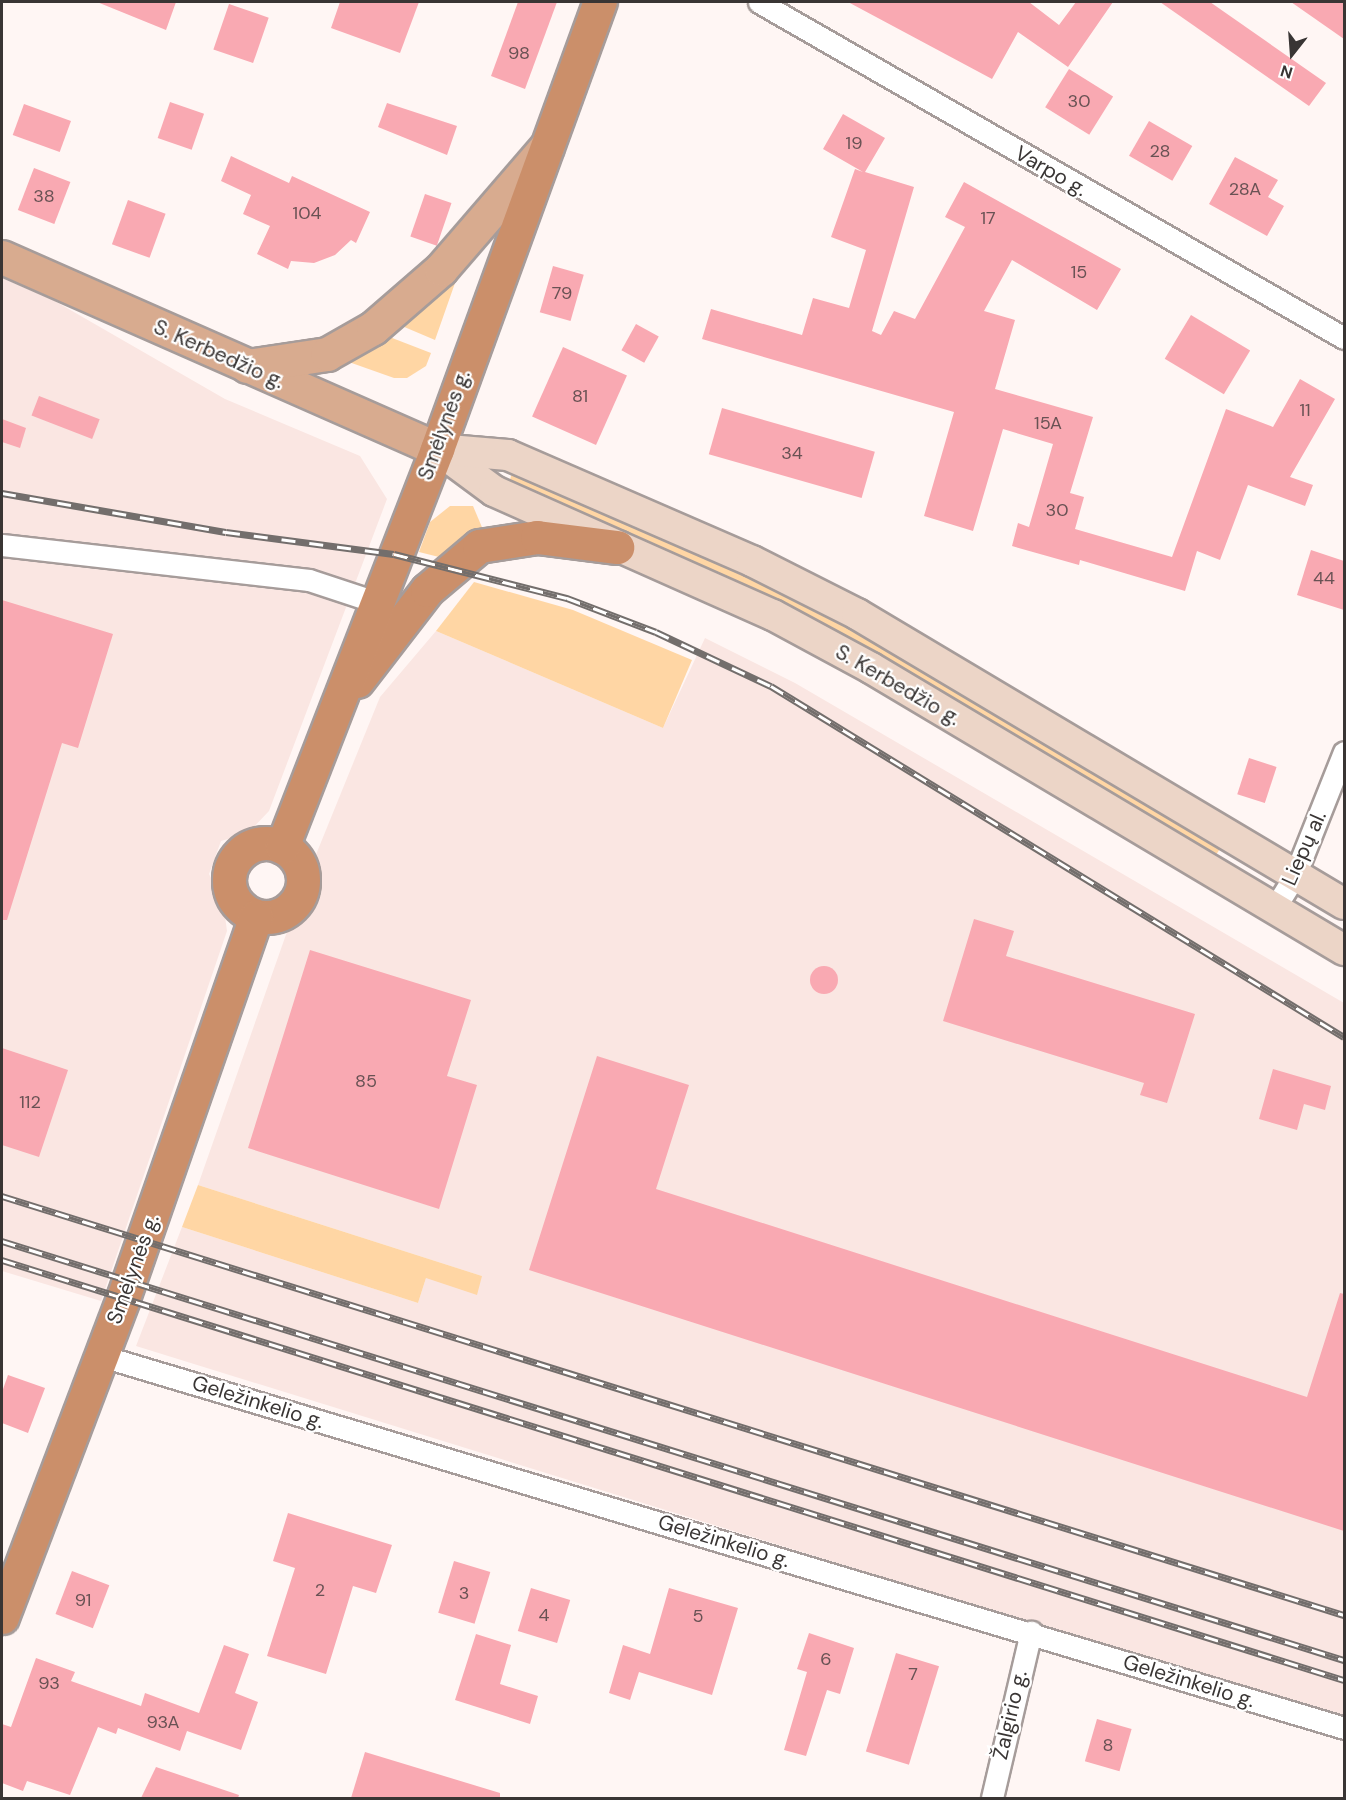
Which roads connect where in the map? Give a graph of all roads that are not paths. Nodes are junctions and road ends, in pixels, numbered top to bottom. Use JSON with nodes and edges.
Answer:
{"nodes":[{"id":1,"x":600,"y":2,"type":"edge"},
{"id":2,"x":759,"y":2,"type":"edge"},
{"id":3,"x":547,"y":146,"type":"junction"},
{"id":4,"x":2,"y":257,"type":"edge"},
{"id":5,"x":1344,"y":338,"type":"edge"},
{"id":6,"x":246,"y":366,"type":"junction"},
{"id":7,"x":437,"y":449,"type":"junction"},
{"id":8,"x":2,"y":545,"type":"edge"},
{"id":9,"x":617,"y":547,"type":"junction"},
{"id":10,"x":376,"y":602,"type":"junction"},
{"id":11,"x":341,"y":701,"type":"junction"},
{"id":12,"x":1344,"y":752,"type":"edge"},
{"id":13,"x":282,"y":847,"type":"junction"},
{"id":14,"x":1295,"y":875,"type":"junction"},
{"id":15,"x":1344,"y":904,"type":"edge"},
{"id":16,"x":1274,"y":909,"type":"junction"},
{"id":17,"x":256,"y":916,"type":"junction"},
{"id":18,"x":1344,"y":950,"type":"edge"},
{"id":19,"x":102,"y":1356,"type":"junction"},
{"id":20,"x":2,"y":1617,"type":"edge"},
{"id":21,"x":1031,"y":1632,"type":"junction"},
{"id":22,"x":1344,"y":1728,"type":"edge"},
{"id":23,"x":992,"y":1798,"type":"edge"}],
"edges":[{"from":1,"to":3,"type":"highway","name":"Smėlynės g."},
{"from":2,"to":5,"type":"street","name":"Varpo g."},
{"from":3,"to":6,"type":"main road"},
{"from":3,"to":7,"type":"highway","name":"Smėlynės g."},
{"from":4,"to":6,"type":"main road","name":"S. Kerbedžio g."},
{"from":6,"to":7,"type":"main road","name":"S. Kerbedžio g."},
{"from":7,"to":9,"type":"main road","name":"S. Kerbedžio g."},
{"from":7,"to":10,"type":"highway","name":"Smėlynės g."},
{"from":7,"to":14,"type":"main road","name":"S. Kerbedžio g."},
{"from":8,"to":10,"type":"street"},
{"from":9,"to":11,"type":"highway"},
{"from":9,"to":16,"type":"main road","name":"S. Kerbedžio g."},
{"from":10,"to":11,"type":"highway","name":"Smėlynės g."},
{"from":11,"to":13,"type":"highway","name":"Smėlynės g."},
{"from":12,"to":14,"type":"street","name":"Liepų al."},
{"from":13,"to":17,"type":"highway"},
{"from":13,"to":17,"type":"highway"},
{"from":14,"to":15,"type":"main road","name":"S. Kerbedžio g."},
{"from":14,"to":16,"type":"street","name":"Liepų al."},
{"from":16,"to":18,"type":"main road","name":"S. Kerbedžio g."},
{"from":17,"to":19,"type":"highway","name":"Smėlynės g."},
{"from":19,"to":20,"type":"highway","name":"Smėlynės g."},
{"from":19,"to":21,"type":"street","name":"Geležinkelio g."},
{"from":21,"to":22,"type":"street","name":"Geležinkelio g."},
{"from":21,"to":23,"type":"street","name":"Žalgirio g."}]}
